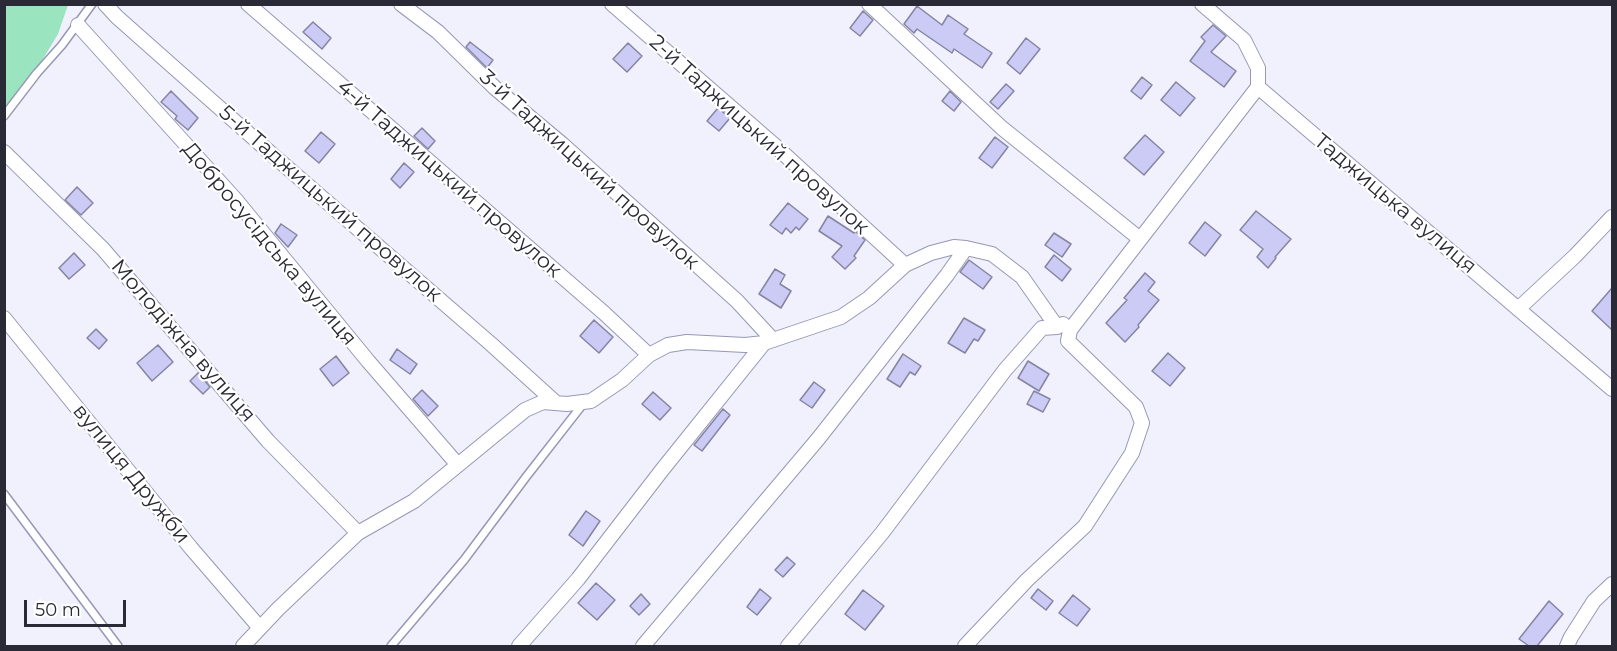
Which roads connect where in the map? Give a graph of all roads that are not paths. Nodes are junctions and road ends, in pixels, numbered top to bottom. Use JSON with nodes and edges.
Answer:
{"nodes":[{"id":1,"x":93,"y":4,"type":"edge"},
{"id":2,"x":105,"y":4,"type":"edge"},
{"id":3,"x":248,"y":4,"type":"edge"},
{"id":4,"x":401,"y":4,"type":"edge"},
{"id":5,"x":612,"y":4,"type":"edge"},
{"id":6,"x":868,"y":4,"type":"edge"},
{"id":7,"x":1202,"y":4,"type":"edge"},
{"id":8,"x":78,"y":25,"type":"junction"},
{"id":9,"x":1258,"y":87,"type":"junction"},
{"id":10,"x":4,"y":116,"type":"edge"},
{"id":11,"x":4,"y":152,"type":"edge"},
{"id":12,"x":1612,"y":218,"type":"edge"},
{"id":13,"x":1140,"y":239,"type":"junction"},
{"id":14,"x":966,"y":248,"type":"junction"},
{"id":15,"x":905,"y":265,"type":"junction"},
{"id":16,"x":1518,"y":309,"type":"junction"},
{"id":17,"x":1078,"y":317,"type":"junction"},
{"id":18,"x":4,"y":318,"type":"edge"},
{"id":19,"x":1057,"y":327,"type":"junction"},
{"id":20,"x":768,"y":342,"type":"junction"},
{"id":21,"x":649,"y":355,"type":"junction"},
{"id":22,"x":1612,"y":389,"type":"edge"},
{"id":23,"x":584,"y":402,"type":"junction"},
{"id":24,"x":556,"y":403,"type":"junction"},
{"id":25,"x":458,"y":465,"type":"junction"},
{"id":26,"x":4,"y":494,"type":"edge"},
{"id":27,"x":358,"y":533,"type":"junction"},
{"id":28,"x":1612,"y":584,"type":"edge"},
{"id":29,"x":260,"y":628,"type":"junction"},
{"id":30,"x":117,"y":646,"type":"edge"},
{"id":31,"x":243,"y":646,"type":"edge"},
{"id":32,"x":390,"y":646,"type":"edge"},
{"id":33,"x":519,"y":646,"type":"edge"},
{"id":34,"x":643,"y":646,"type":"edge"},
{"id":35,"x":788,"y":646,"type":"edge"},
{"id":36,"x":965,"y":646,"type":"edge"},
{"id":37,"x":1568,"y":646,"type":"edge"}],
"edges":[{"from":1,"to":8,"type":"lane"},
{"from":2,"to":24,"type":"street","name":"5-й Таджицький провулок"},
{"from":3,"to":21,"type":"street","name":"4-й Таджицький провулок"},
{"from":4,"to":20,"type":"street","name":"3-й Таджицький провулок"},
{"from":5,"to":15,"type":"street","name":"2-й Таджицький провулок"},
{"from":6,"to":13,"type":"street"},
{"from":7,"to":9,"type":"street"},
{"from":8,"to":10,"type":"lane"},
{"from":8,"to":25,"type":"street","name":"Добросусідська вулиця"},
{"from":9,"to":13,"type":"street"},
{"from":9,"to":16,"type":"street","name":"Таджицька вулиця"},
{"from":11,"to":27,"type":"street","name":"Молодіжна вулиця"},
{"from":12,"to":16,"type":"street"},
{"from":13,"to":17,"type":"street"},
{"from":14,"to":15,"type":"street"},
{"from":14,"to":19,"type":"street"},
{"from":14,"to":34,"type":"street"},
{"from":15,"to":20,"type":"street"},
{"from":16,"to":22,"type":"street","name":"Таджицька вулиця"},
{"from":17,"to":19,"type":"street"},
{"from":17,"to":36,"type":"street"},
{"from":18,"to":29,"type":"street","name":"вулиця Дружби"},
{"from":19,"to":35,"type":"street"},
{"from":20,"to":21,"type":"street"},
{"from":20,"to":33,"type":"street"},
{"from":21,"to":23,"type":"street"},
{"from":23,"to":24,"type":"street"},
{"from":23,"to":32,"type":"lane"},
{"from":24,"to":25,"type":"street"},
{"from":25,"to":27,"type":"street"},
{"from":26,"to":30,"type":"lane"},
{"from":27,"to":29,"type":"street"},
{"from":28,"to":37,"type":"street"},
{"from":29,"to":31,"type":"street"}]}
